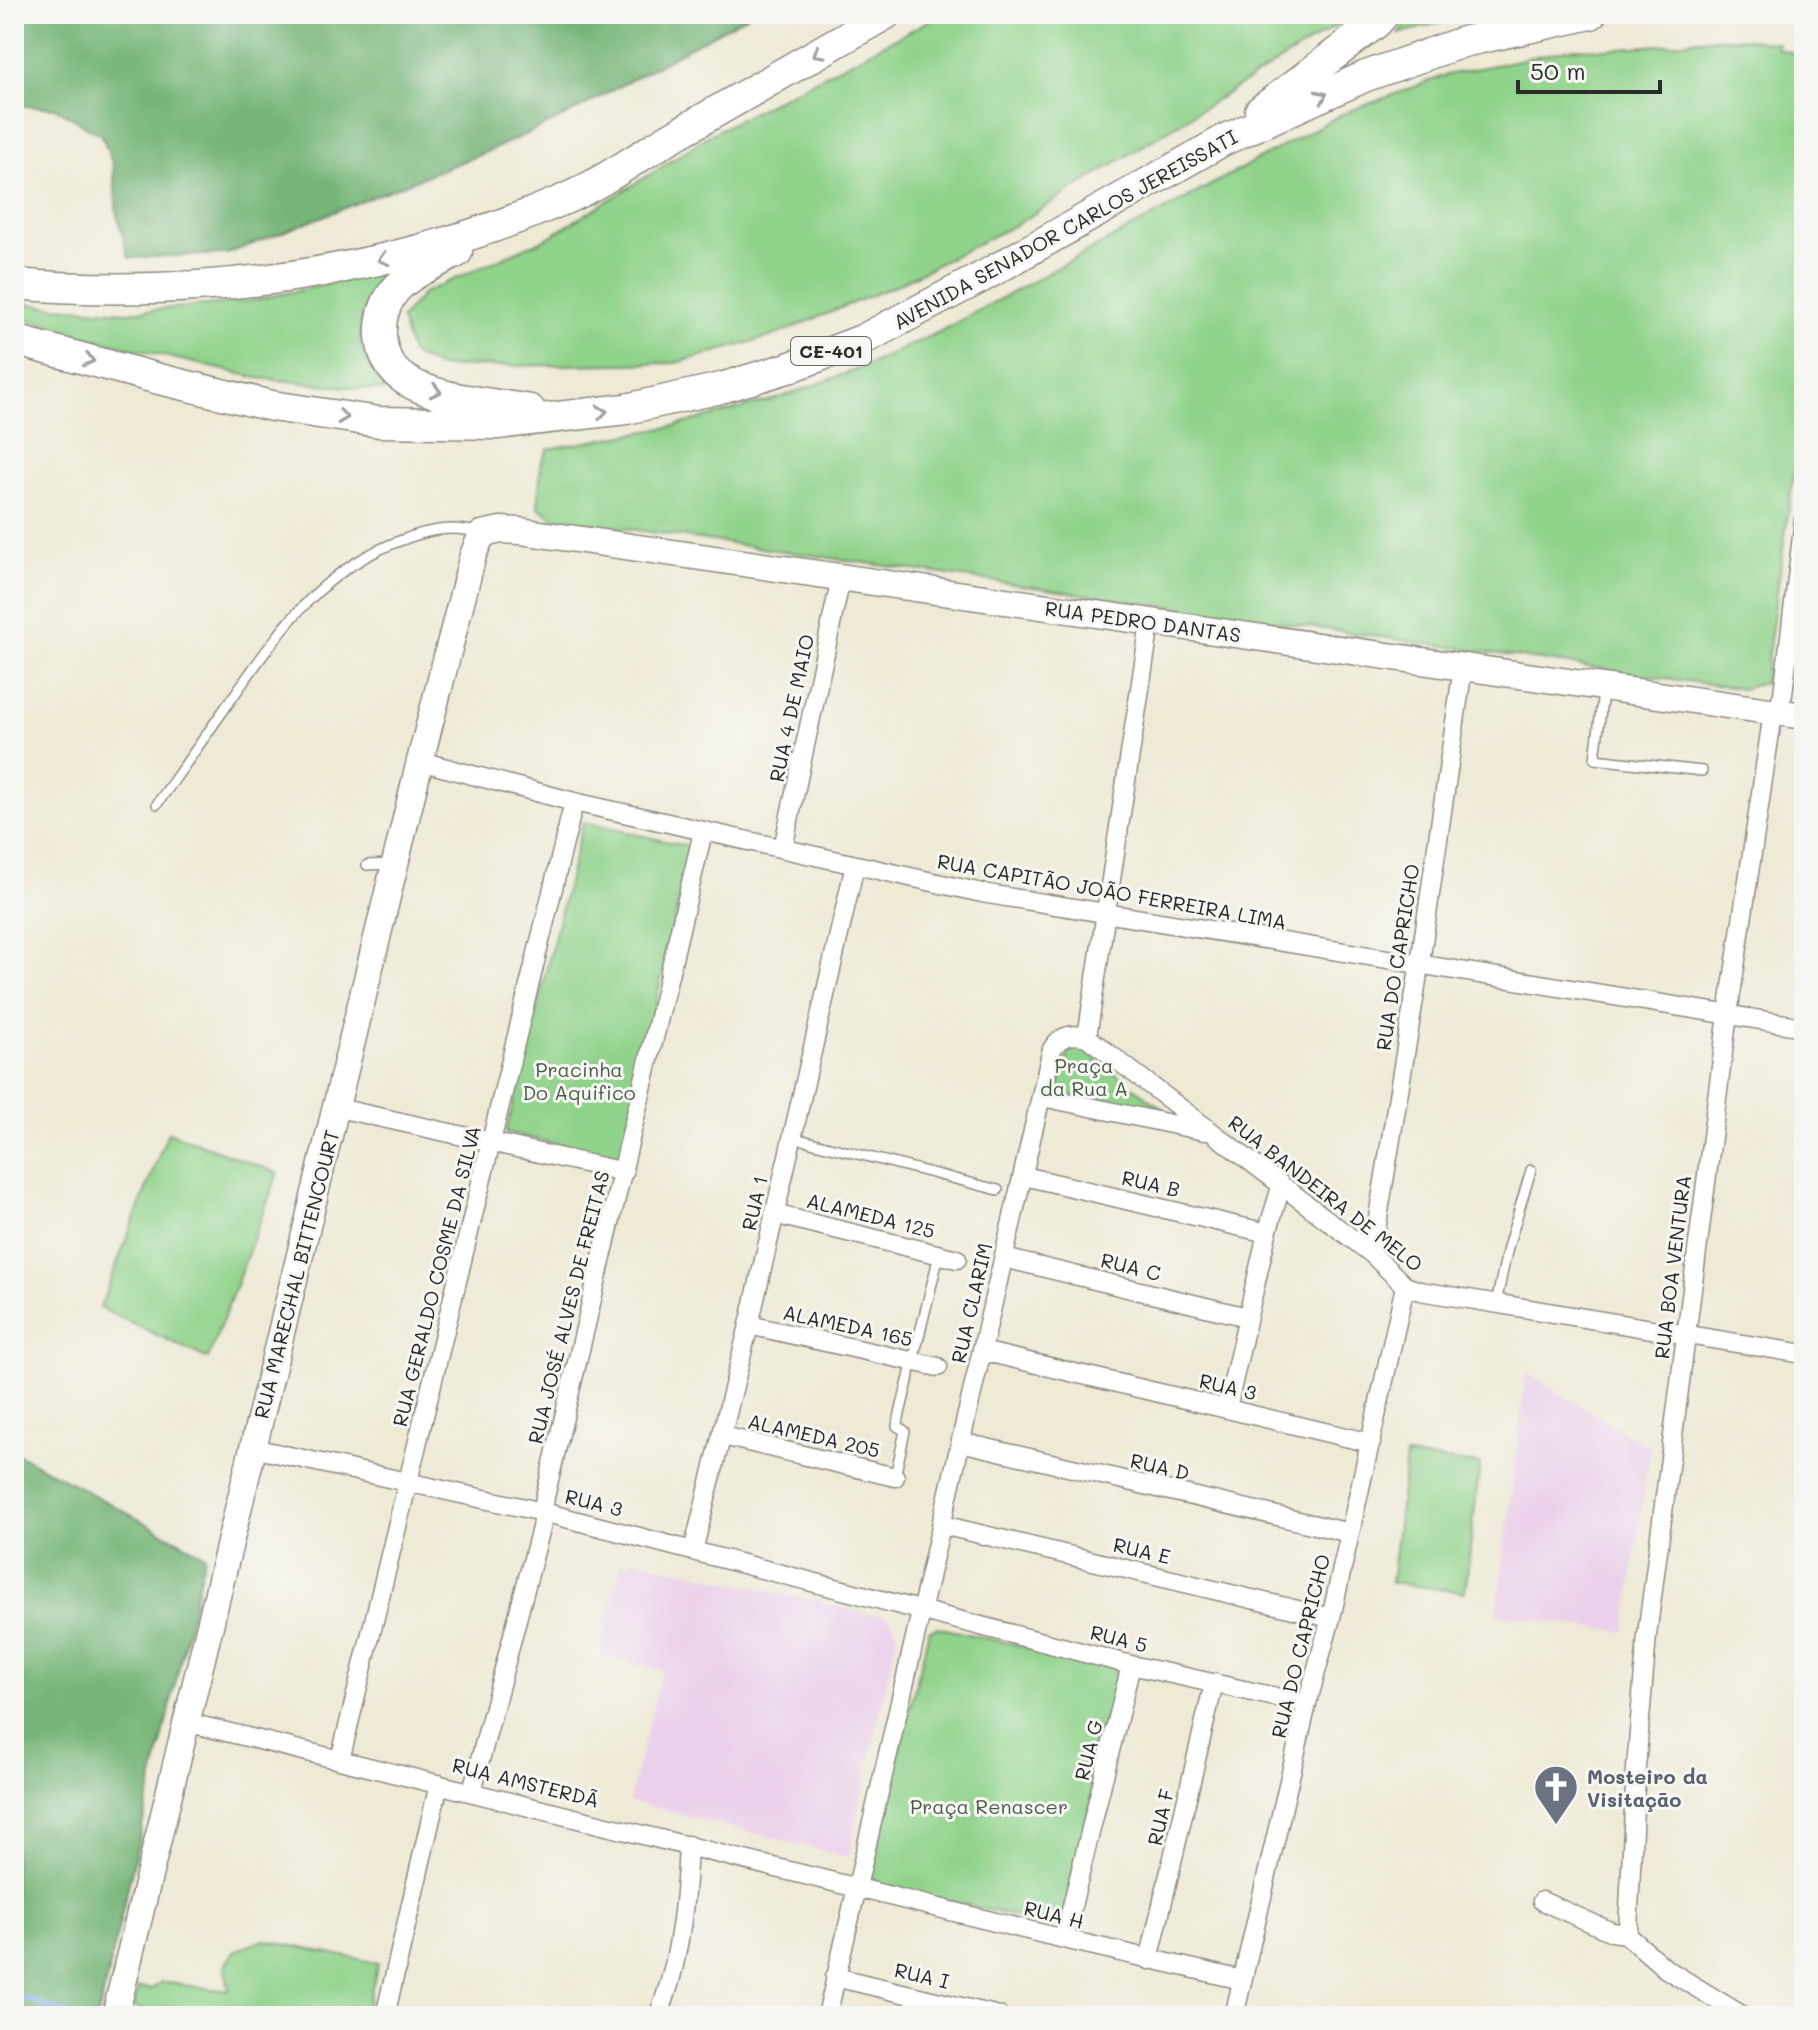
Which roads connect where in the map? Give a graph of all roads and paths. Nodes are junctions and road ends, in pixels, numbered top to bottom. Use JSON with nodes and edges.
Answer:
{"nodes":[{"id":1,"x":886,"y":14,"type":"edge"},
{"id":2,"x":1384,"y":14,"type":"edge"},
{"id":3,"x":1591,"y":14,"type":"edge"},
{"id":4,"x":1224,"y":140,"type":"junction"},
{"id":5,"x":567,"y":198,"type":"junction"},
{"id":6,"x":14,"y":284,"type":"edge"},
{"id":7,"x":14,"y":340,"type":"edge"},
{"id":8,"x":562,"y":416,"type":"junction"},
{"id":9,"x":1804,"y":520,"type":"edge"},
{"id":10,"x":482,"y":534,"type":"junction"},
{"id":11,"x":841,"y":578,"type":"junction"},
{"id":12,"x":1150,"y":623,"type":"junction"},
{"id":13,"x":1463,"y":667,"type":"junction"},
{"id":14,"x":1604,"y":688,"type":"junction"},
{"id":15,"x":1776,"y":712,"type":"junction"},
{"id":16,"x":1804,"y":716,"type":"edge"},
{"id":17,"x":420,"y":761,"type":"junction"},
{"id":18,"x":1702,"y":771,"type":"dead end"},
{"id":19,"x":574,"y":802,"type":"junction"},
{"id":20,"x":157,"y":804,"type":"dead end"},
{"id":21,"x":703,"y":832,"type":"junction"},
{"id":22,"x":783,"y":848,"type":"junction"},
{"id":23,"x":396,"y":864,"type":"junction"},
{"id":24,"x":367,"y":865,"type":"dead end"},
{"id":25,"x":855,"y":865,"type":"junction"},
{"id":26,"x":1105,"y":912,"type":"junction"},
{"id":27,"x":1420,"y":963,"type":"junction"},
{"id":28,"x":1728,"y":1014,"type":"junction"},
{"id":29,"x":1804,"y":1027,"type":"edge"},
{"id":30,"x":1087,"y":1037,"type":"junction"},
{"id":31,"x":1043,"y":1097,"type":"junction"},
{"id":32,"x":338,"y":1108,"type":"junction"},
{"id":33,"x":1211,"y":1132,"type":"junction"},
{"id":34,"x":791,"y":1137,"type":"junction"},
{"id":35,"x":492,"y":1141,"type":"junction"},
{"id":36,"x":1531,"y":1170,"type":"dead end"},
{"id":37,"x":624,"y":1172,"type":"junction"},
{"id":38,"x":1024,"y":1176,"type":"junction"},
{"id":39,"x":1281,"y":1187,"type":"junction"},
{"id":40,"x":998,"y":1190,"type":"dead end"},
{"id":41,"x":774,"y":1214,"type":"junction"},
{"id":42,"x":1267,"y":1233,"type":"junction"},
{"id":43,"x":1372,"y":1254,"type":"junction"},
{"id":44,"x":948,"y":1257,"type":"joint"},
{"id":45,"x":1004,"y":1258,"type":"junction"},
{"id":46,"x":1405,"y":1286,"type":"junction"},
{"id":47,"x":1496,"y":1303,"type":"junction"},
{"id":48,"x":1247,"y":1317,"type":"junction"},
{"id":49,"x":749,"y":1325,"type":"junction"},
{"id":50,"x":1686,"y":1334,"type":"junction"},
{"id":51,"x":982,"y":1351,"type":"junction"},
{"id":52,"x":1804,"y":1354,"type":"edge"},
{"id":53,"x":914,"y":1361,"type":"junction"},
{"id":54,"x":938,"y":1367,"type":"dead end"},
{"id":55,"x":1227,"y":1408,"type":"junction"},
{"id":56,"x":723,"y":1436,"type":"junction"},
{"id":57,"x":961,"y":1442,"type":"junction"},
{"id":58,"x":1371,"y":1443,"type":"junction"},
{"id":59,"x":253,"y":1448,"type":"junction"},
{"id":60,"x":895,"y":1477,"type":"joint"},
{"id":61,"x":408,"y":1483,"type":"junction"},
{"id":62,"x":543,"y":1512,"type":"junction"},
{"id":63,"x":942,"y":1525,"type":"junction"},
{"id":64,"x":1350,"y":1533,"type":"junction"},
{"id":65,"x":693,"y":1551,"type":"junction"},
{"id":66,"x":921,"y":1611,"type":"junction"},
{"id":67,"x":1331,"y":1618,"type":"junction"},
{"id":68,"x":1131,"y":1665,"type":"junction"},
{"id":69,"x":1214,"y":1683,"type":"junction"},
{"id":70,"x":1307,"y":1704,"type":"junction"},
{"id":71,"x":186,"y":1722,"type":"junction"},
{"id":72,"x":340,"y":1760,"type":"junction"},
{"id":73,"x":439,"y":1784,"type":"junction"},
{"id":74,"x":472,"y":1791,"type":"junction"},
{"id":75,"x":688,"y":1845,"type":"junction"},
{"id":76,"x":856,"y":1886,"type":"junction"},
{"id":77,"x":1542,"y":1901,"type":"dead end"},
{"id":78,"x":1626,"y":1934,"type":"junction"},
{"id":79,"x":1064,"y":1939,"type":"junction"},
{"id":80,"x":1149,"y":1960,"type":"junction"},
{"id":81,"x":835,"y":1977,"type":"junction"},
{"id":82,"x":1242,"y":1980,"type":"junction"},
{"id":83,"x":115,"y":2016,"type":"edge"},
{"id":84,"x":385,"y":2016,"type":"edge"},
{"id":85,"x":658,"y":2016,"type":"edge"},
{"id":86,"x":827,"y":2016,"type":"edge"},
{"id":87,"x":999,"y":2016,"type":"edge"},
{"id":88,"x":1234,"y":2016,"type":"edge"},
{"id":89,"x":1743,"y":2016,"type":"edge"}],
"edges":[{"from":1,"to":5,"type":"main road","one_way":true},
{"from":2,"to":4,"type":"main road"},
{"from":4,"to":3,"type":"main road","name":"AVENIDA SENADOR CARLOS JEREISSATI","number":"CE-401","one_way":true},
{"from":8,"to":4,"type":"main road","name":"AVENIDA SENADOR CARLOS JEREISSATI","number":"CE-401","one_way":true},
{"from":5,"to":6,"type":"main road","one_way":true},
{"from":5,"to":8,"type":"main road","one_way":true},
{"from":7,"to":8,"type":"main road","name":"AVENIDA SENADOR CARLOS JEREISSATI","number":"CE-401","one_way":true},
{"from":9,"to":15,"type":"street","name":"RUA BOA VENTURA"},
{"from":10,"to":11,"type":"main road","name":"RUA PEDRO DANTAS"},
{"from":10,"to":17,"type":"main road","name":"RUA MARECHAL BITTENCOURT"},
{"from":10,"to":20,"type":"lane"},
{"from":11,"to":12,"type":"main road","name":"RUA PEDRO DANTAS"},
{"from":11,"to":22,"type":"street","name":"RUA 4 DE MAIO"},
{"from":12,"to":13,"type":"main road","name":"RUA PEDRO DANTAS"},
{"from":12,"to":26,"type":"street"},
{"from":13,"to":14,"type":"main road","name":"RUA PEDRO DANTAS"},
{"from":13,"to":27,"type":"street","name":"RUA DO CAPRICHO"},
{"from":14,"to":15,"type":"main road","name":"RUA PEDRO DANTAS"},
{"from":14,"to":18,"type":"lane"},
{"from":15,"to":16,"type":"main road","name":"RUA PEDRO DANTAS"},
{"from":15,"to":28,"type":"street","name":"RUA BOA VENTURA"},
{"from":17,"to":19,"type":"street","name":"RUA CAPITÃO JOÃO FERREIRA LIMA"},
{"from":17,"to":23,"type":"main road","name":"RUA MARECHAL BITTENCOURT"},
{"from":19,"to":21,"type":"street","name":"RUA CAPITÃO JOÃO FERREIRA LIMA"},
{"from":19,"to":35,"type":"street","name":"RUA GERALDO COSME DA SILVA"},
{"from":21,"to":22,"type":"street","name":"RUA CAPITÃO JOÃO FERREIRA LIMA"},
{"from":21,"to":37,"type":"street","name":"RUA JOSÉ ALVES DE FREITAS"},
{"from":22,"to":25,"type":"street","name":"RUA CAPITÃO JOÃO FERREIRA LIMA"},
{"from":23,"to":24,"type":"lane"},
{"from":23,"to":32,"type":"main road","name":"RUA MARECHAL BITTENCOURT"},
{"from":25,"to":26,"type":"street","name":"RUA CAPITÃO JOÃO FERREIRA LIMA"},
{"from":25,"to":34,"type":"street","name":"RUA 1"},
{"from":26,"to":27,"type":"street","name":"RUA CAPITÃO JOÃO FERREIRA LIMA"},
{"from":26,"to":30,"type":"street"},
{"from":27,"to":28,"type":"street","name":"RUA CAPITÃO JOÃO FERREIRA LIMA"},
{"from":27,"to":43,"type":"street","name":"RUA DO CAPRICHO"},
{"from":28,"to":29,"type":"street","name":"RUA CAPITÃO JOÃO FERREIRA LIMA"},
{"from":28,"to":50,"type":"street","name":"RUA BOA VENTURA"},
{"from":30,"to":31,"type":"street","name":"RUA CLARIM"},
{"from":30,"to":33,"type":"street","name":"RUA BANDEIRA DE MELO"},
{"from":31,"to":33,"type":"street"},
{"from":31,"to":38,"type":"street","name":"RUA CLARIM"},
{"from":32,"to":35,"type":"street"},
{"from":32,"to":59,"type":"main road","name":"RUA MARECHAL BITTENCOURT"},
{"from":33,"to":39,"type":"street","name":"RUA BANDEIRA DE MELO"},
{"from":34,"to":40,"type":"lane"},
{"from":34,"to":41,"type":"street","name":"RUA 1"},
{"from":35,"to":37,"type":"street"},
{"from":35,"to":61,"type":"street","name":"RUA GERALDO COSME DA SILVA"},
{"from":36,"to":47,"type":"lane"},
{"from":37,"to":62,"type":"street","name":"RUA JOSÉ ALVES DE FREITAS"},
{"from":38,"to":42,"type":"street","name":"RUA B"},
{"from":38,"to":45,"type":"street","name":"RUA CLARIM"},
{"from":39,"to":42,"type":"street"},
{"from":39,"to":43,"type":"street","name":"RUA BANDEIRA DE MELO"},
{"from":41,"to":44,"type":"street","name":"ALAMEDA 125"},
{"from":41,"to":49,"type":"street","name":"RUA 1"},
{"from":42,"to":48,"type":"street"},
{"from":43,"to":46,"type":"street","name":"RUA BANDEIRA DE MELO"},
{"from":44,"to":53,"type":"lane"},
{"from":45,"to":48,"type":"street","name":"RUA C"},
{"from":45,"to":51,"type":"street","name":"RUA CLARIM"},
{"from":46,"to":47,"type":"street","name":"RUA BANDEIRA DE MELO"},
{"from":46,"to":58,"type":"street","name":"RUA DO CAPRICHO"},
{"from":47,"to":50,"type":"street","name":"RUA BANDEIRA DE MELO"},
{"from":48,"to":55,"type":"street"},
{"from":49,"to":53,"type":"street","name":"ALAMEDA 165"},
{"from":49,"to":56,"type":"street","name":"RUA 1"},
{"from":50,"to":52,"type":"street","name":"RUA BANDEIRA DE MELO"},
{"from":50,"to":78,"type":"street","name":"RUA BOA VENTURA"},
{"from":51,"to":55,"type":"street","name":"RUA 3"},
{"from":51,"to":57,"type":"street","name":"RUA CLARIM"},
{"from":53,"to":54,"type":"street","name":"ALAMEDA 165"},
{"from":53,"to":60,"type":"lane"},
{"from":55,"to":58,"type":"street","name":"RUA 3"},
{"from":56,"to":60,"type":"street","name":"ALAMEDA 205"},
{"from":56,"to":65,"type":"street","name":"RUA 1"},
{"from":57,"to":63,"type":"street","name":"RUA CLARIM"},
{"from":57,"to":64,"type":"street","name":"RUA D"},
{"from":58,"to":64,"type":"street","name":"RUA DO CAPRICHO"},
{"from":59,"to":61,"type":"street","name":"RUA 3"},
{"from":59,"to":71,"type":"main road","name":"RUA MARECHAL BITTENCOURT"},
{"from":61,"to":62,"type":"street","name":"RUA 3"},
{"from":61,"to":72,"type":"street","name":"RUA GERALDO COSME DA SILVA"},
{"from":62,"to":65,"type":"street","name":"RUA 3"},
{"from":62,"to":74,"type":"street","name":"RUA JOSÉ ALVES DE FREITAS"},
{"from":63,"to":66,"type":"street","name":"RUA CLARIM"},
{"from":63,"to":67,"type":"street","name":"RUA E"},
{"from":64,"to":67,"type":"street","name":"RUA DO CAPRICHO"},
{"from":65,"to":66,"type":"street","name":"RUA 3"},
{"from":66,"to":68,"type":"street","name":"RUA 5"},
{"from":66,"to":76,"type":"street","name":"RUA CLARIM"},
{"from":67,"to":70,"type":"street","name":"RUA DO CAPRICHO"},
{"from":68,"to":69,"type":"street","name":"RUA 5"},
{"from":68,"to":79,"type":"street","name":"RUA G"},
{"from":69,"to":70,"type":"street","name":"RUA 5"},
{"from":69,"to":80,"type":"street","name":"RUA F"},
{"from":70,"to":82,"type":"street","name":"RUA DO CAPRICHO"},
{"from":71,"to":72,"type":"street","name":"RUA AMSTERDÃ"},
{"from":71,"to":83,"type":"main road","name":"RUA MARECHAL BITTENCOURT"},
{"from":72,"to":73,"type":"street","name":"RUA AMSTERDÃ"},
{"from":73,"to":74,"type":"street","name":"RUA AMSTERDÃ"},
{"from":73,"to":84,"type":"street"},
{"from":74,"to":75,"type":"street","name":"RUA AMSTERDÃ"},
{"from":75,"to":76,"type":"street","name":"RUA AMSTERDÃ"},
{"from":75,"to":85,"type":"street"},
{"from":76,"to":79,"type":"street","name":"RUA H"},
{"from":76,"to":81,"type":"street","name":"RUA CLARIM"},
{"from":77,"to":78,"type":"street"},
{"from":78,"to":89,"type":"street"},
{"from":79,"to":80,"type":"street","name":"RUA H"},
{"from":80,"to":82,"type":"street","name":"RUA H"},
{"from":81,"to":86,"type":"street","name":"RUA CLARIM"},
{"from":81,"to":87,"type":"street","name":"RUA I"},
{"from":82,"to":88,"type":"street","name":"RUA DO CAPRICHO"}]}
